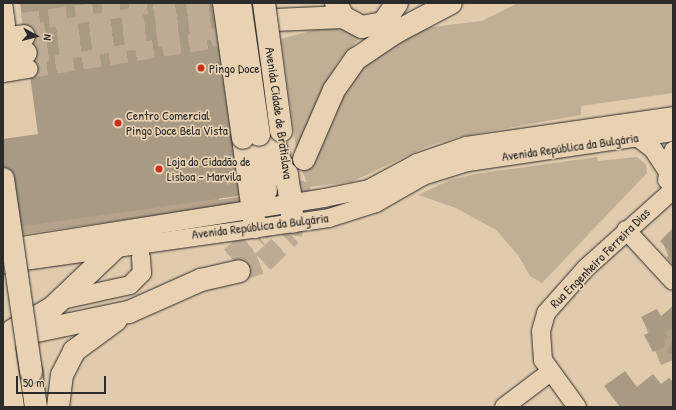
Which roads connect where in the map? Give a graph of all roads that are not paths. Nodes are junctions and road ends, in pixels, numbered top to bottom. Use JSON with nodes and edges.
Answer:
{"nodes":[{"id":1,"x":3,"y":3,"type":"edge"},
{"id":2,"x":224,"y":3,"type":"edge"},
{"id":3,"x":240,"y":3,"type":"edge"},
{"id":4,"x":252,"y":3,"type":"edge"},
{"id":5,"x":451,"y":3,"type":"edge"},
{"id":6,"x":403,"y":4,"type":"edge"},
{"id":7,"x":340,"y":10,"type":"edge"},
{"id":8,"x":269,"y":11,"type":"edge"},
{"id":9,"x":16,"y":38,"type":"edge"},
{"id":10,"x":3,"y":57,"type":"edge"},
{"id":11,"x":3,"y":73,"type":"edge"},
{"id":12,"x":673,"y":116,"type":"edge"},
{"id":13,"x":673,"y":132,"type":"edge"},
{"id":14,"x":263,"y":133,"type":"junction"},
{"id":15,"x":637,"y":137,"type":"junction"},
{"id":16,"x":673,"y":151,"type":"edge"},
{"id":17,"x":304,"y":158,"type":"tunnel mouth"},
{"id":18,"x":3,"y":179,"type":"edge"},
{"id":19,"x":668,"y":187,"type":"edge"},
{"id":20,"x":266,"y":191,"type":"tunnel mouth"},
{"id":21,"x":292,"y":206,"type":"junction"},
{"id":22,"x":254,"y":218,"type":"junction"},
{"id":23,"x":626,"y":230,"type":"junction"},
{"id":24,"x":3,"y":249,"type":"edge"},
{"id":25,"x":109,"y":254,"type":"junction"},
{"id":26,"x":3,"y":264,"type":"edge"},
{"id":27,"x":235,"y":265,"type":"tunnel mouth"},
{"id":28,"x":673,"y":281,"type":"edge"},
{"id":29,"x":62,"y":300,"type":"junction"},
{"id":30,"x":129,"y":312,"type":"junction"},
{"id":31,"x":3,"y":334,"type":"edge"},
{"id":32,"x":3,"y":339,"type":"edge"},
{"id":33,"x":549,"y":373,"type":"junction"},
{"id":34,"x":13,"y":407,"type":"edge"},
{"id":35,"x":36,"y":407,"type":"edge"},
{"id":36,"x":58,"y":407,"type":"edge"},
{"id":37,"x":504,"y":407,"type":"edge"},
{"id":38,"x":577,"y":407,"type":"edge"}],
"edges":[{"from":1,"to":9,"type":"street"},
{"from":2,"to":14,"type":"main road","name":"Avenida Cidade de Bratislava","bridge":true},
{"from":3,"to":14,"type":"main road","bridge":true},
{"from":4,"to":14,"type":"main road"},
{"from":5,"to":17,"type":"main road"},
{"from":6,"to":7,"type":"main road"},
{"from":7,"to":8,"type":"main road"},
{"from":8,"to":14,"type":"main road","name":"Avenida Cidade de Bratislava","bridge":true},
{"from":9,"to":10,"type":"main road"},
{"from":9,"to":11,"type":"street"},
{"from":12,"to":21,"type":"street","name":"Avenida República da Bulgária"},
{"from":13,"to":15,"type":"street","name":"Avenida República da Bulgária"},
{"from":14,"to":20,"type":"main road"},
{"from":14,"to":21,"type":"main road"},
{"from":14,"to":22,"type":"main road","name":"Avenida Cidade de Bratislava"},
{"from":15,"to":19,"type":"street"},
{"from":15,"to":21,"type":"street","name":"Avenida República da Bulgária"},
{"from":16,"to":19,"type":"street"},
{"from":18,"to":35,"type":"main road","bridge":true},
{"from":19,"to":23,"type":"street","name":"Rua Engenheiro Ferreira Dias"},
{"from":21,"to":22,"type":"street","name":"Avenida República da Bulgária"},
{"from":22,"to":24,"type":"street","name":"Avenida República da Bulgária"},
{"from":22,"to":25,"type":"street","name":"Avenida República da Bulgária"},
{"from":23,"to":28,"type":"street"},
{"from":23,"to":33,"type":"street","name":"Rua Engenheiro Ferreira Dias"},
{"from":25,"to":26,"type":"street","name":"Avenida República da Bulgária"},
{"from":25,"to":29,"type":"main road"},
{"from":25,"to":29,"type":"street"},
{"from":27,"to":30,"type":"main road"},
{"from":29,"to":31,"type":"main road"},
{"from":30,"to":32,"type":"main road"},
{"from":30,"to":36,"type":"main road"},
{"from":32,"to":34,"type":"main road"},
{"from":33,"to":37,"type":"street"},
{"from":33,"to":38,"type":"street","name":"Rua Engenheiro Ferreira Dias"}]}
